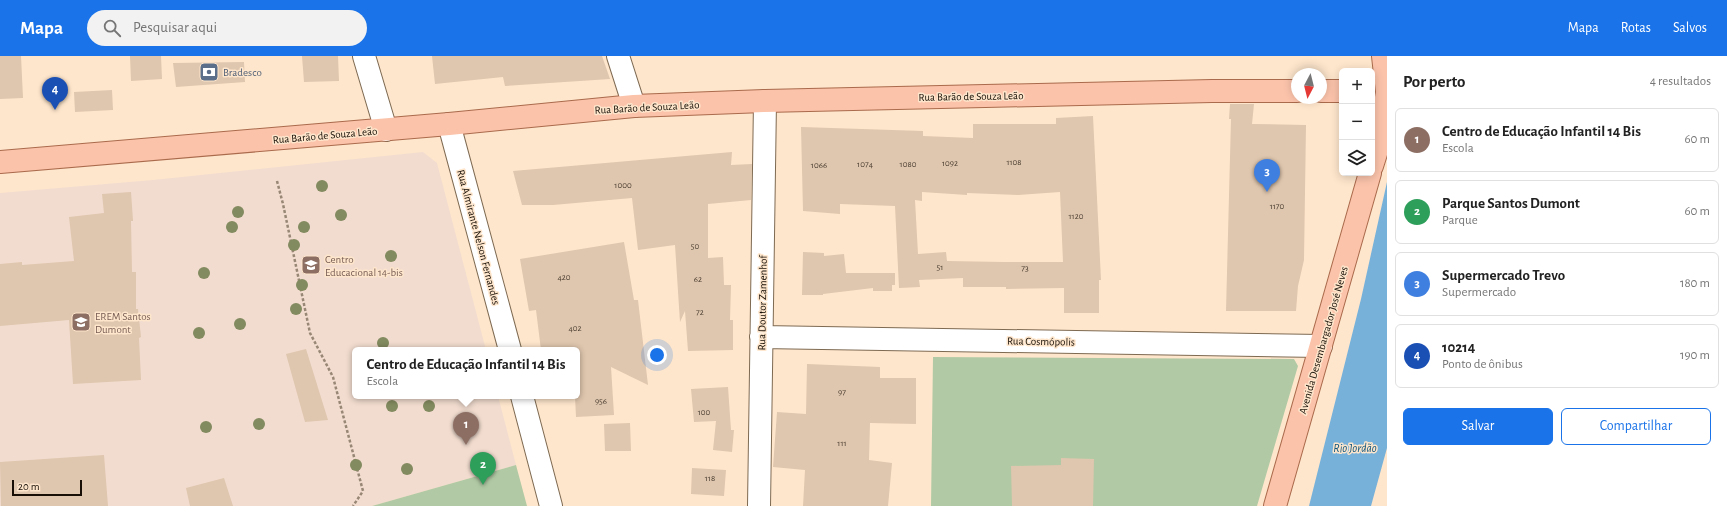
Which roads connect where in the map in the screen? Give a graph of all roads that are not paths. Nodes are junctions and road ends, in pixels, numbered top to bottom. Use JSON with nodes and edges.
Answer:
{"nodes":[{"id":1,"x":364,"y":56,"type":"edge"},
{"id":2,"x":618,"y":56,"type":"edge"},
{"id":3,"x":1383,"y":56,"type":"edge"},
{"id":4,"x":1291,"y":91,"type":"edge"},
{"id":5,"x":1327,"y":91,"type":"edge"},
{"id":6,"x":1339,"y":91,"type":"edge"},
{"id":7,"x":1375,"y":92,"type":"edge"},
{"id":8,"x":1387,"y":92,"type":"edge"},
{"id":9,"x":765,"y":101,"type":"junction"},
{"id":10,"x":634,"y":106,"type":"junction"},
{"id":11,"x":449,"y":124,"type":"junction"},
{"id":12,"x":386,"y":130,"type":"junction"},
{"id":13,"x":1375,"y":156,"type":"edge"},
{"id":14,"x":0,"y":162,"type":"edge"},
{"id":15,"x":1369,"y":176,"type":"edge"},
{"id":16,"x":761,"y":337,"type":"junction"},
{"id":17,"x":1321,"y":346,"type":"junction"},
{"id":18,"x":509,"y":347,"type":"edge"},
{"id":19,"x":523,"y":399,"type":"edge"},
{"id":20,"x":552,"y":506,"type":"edge"},
{"id":21,"x":759,"y":506,"type":"edge"},
{"id":22,"x":1275,"y":506,"type":"edge"}],
"edges":[{"from":1,"to":12,"type":"street"},
{"from":2,"to":10,"type":"street"},
{"from":3,"to":8,"type":"main road"},
{"from":4,"to":9,"type":"main road","name":"Rua Barão de Souza Leão"},
{"from":5,"to":6,"type":"main road"},
{"from":7,"to":8,"type":"main road"},
{"from":8,"to":13,"type":"main road"},
{"from":9,"to":10,"type":"main road","name":"Rua Barão de Souza Leão"},
{"from":9,"to":16,"type":"street","name":"Rua Doutor Zamenhof"},
{"from":10,"to":11,"type":"main road","name":"Rua Barão de Souza Leão"},
{"from":11,"to":12,"type":"main road","name":"Rua Barão de Souza Leão"},
{"from":11,"to":18,"type":"street","name":"Rua Almirante Nelson Fernandes"},
{"from":12,"to":14,"type":"main road","name":"Rua Barão de Souza Leão"},
{"from":15,"to":17,"type":"main road","name":"Avenida Desembargador José Neves"},
{"from":16,"to":17,"type":"street","name":"Rua Cosmópolis"},
{"from":16,"to":21,"type":"street","name":"Rua Doutor Zamenhof"},
{"from":17,"to":22,"type":"main road","name":"Avenida Desembargador José Neves"},
{"from":19,"to":20,"type":"street"}]}
